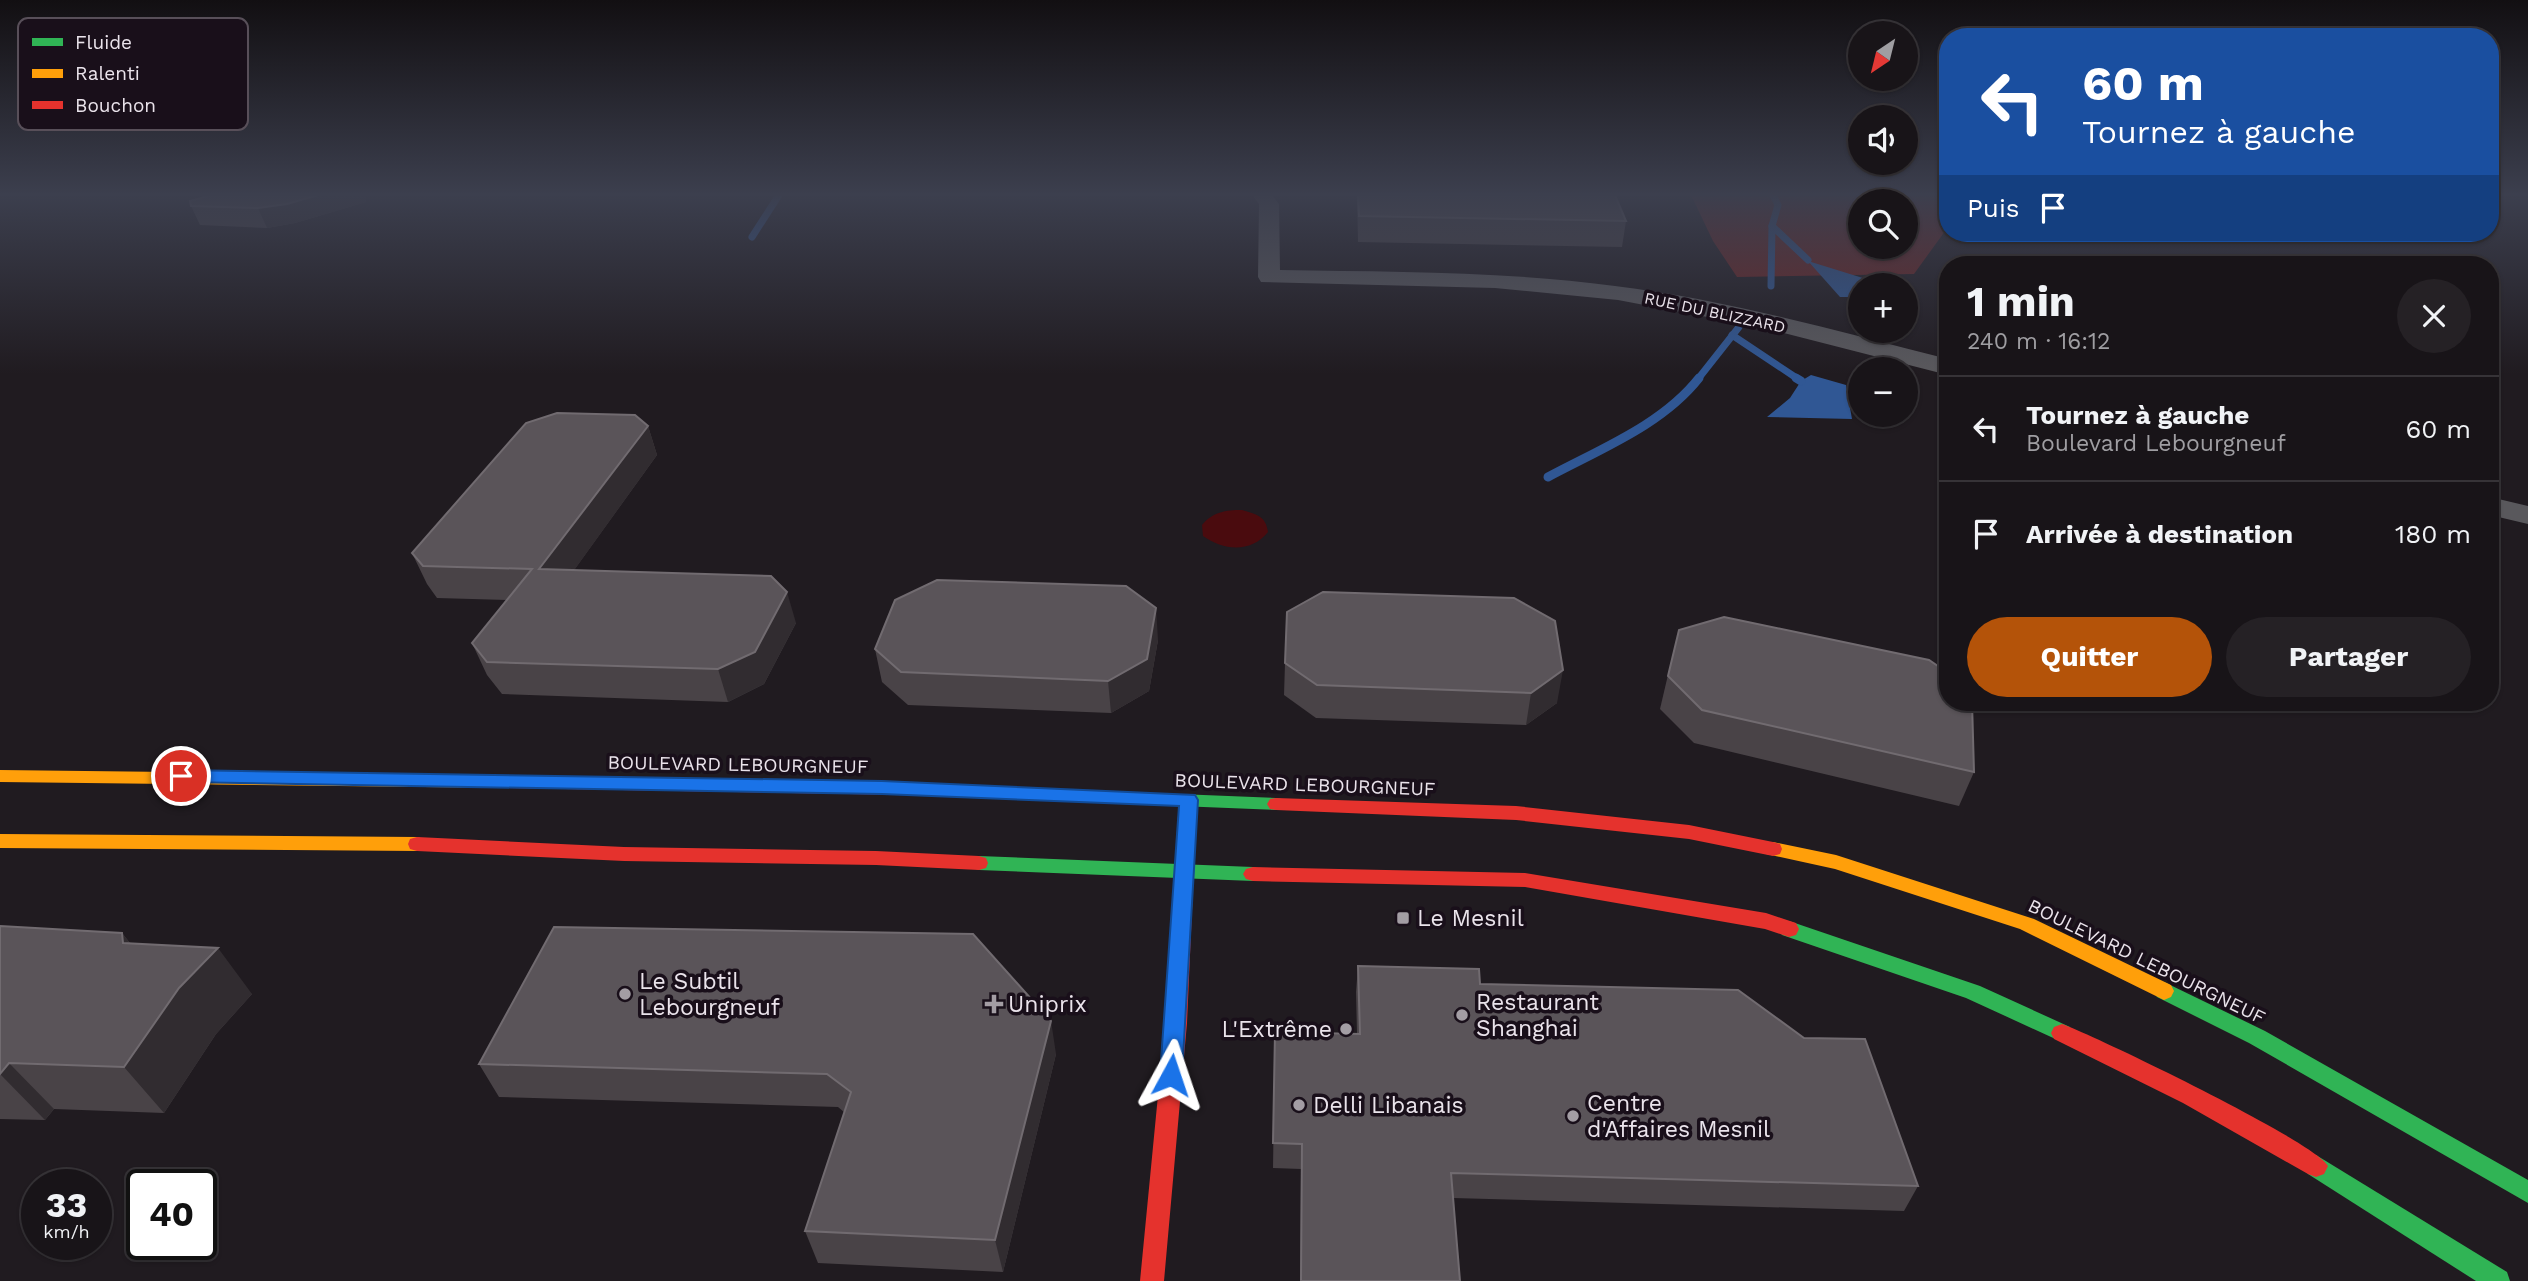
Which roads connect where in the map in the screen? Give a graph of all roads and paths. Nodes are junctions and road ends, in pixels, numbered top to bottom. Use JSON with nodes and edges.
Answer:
{"nodes":[{"id":1,"x":1269,"y":255,"type":"edge"},
{"id":2,"x":1939,"y":365,"type":"edge"},
{"id":3,"x":2499,"y":508,"type":"edge"},
{"id":4,"x":2528,"y":515,"type":"edge"},
{"id":5,"x":0,"y":776,"type":"edge"},
{"id":6,"x":1188,"y":800,"type":"junction"},
{"id":7,"x":0,"y":841,"type":"edge"},
{"id":8,"x":1185,"y":873,"type":"junction"},
{"id":9,"x":2528,"y":1192,"type":"edge"},
{"id":10,"x":1152,"y":1281,"type":"edge"},
{"id":11,"x":2498,"y":1281,"type":"edge"}],
"edges":[{"from":1,"to":2,"type":"street","name":"RUE DU BLIZZARD"},
{"from":3,"to":4,"type":"street"},
{"from":5,"to":6,"type":"main road","name":"BOULEVARD LEBOURGNEUF"},
{"from":6,"to":8,"type":"main road"},
{"from":6,"to":9,"type":"main road","name":"BOULEVARD LEBOURGNEUF"},
{"from":7,"to":8,"type":"main road"},
{"from":8,"to":10,"type":"main road"},
{"from":8,"to":11,"type":"main road"}]}
